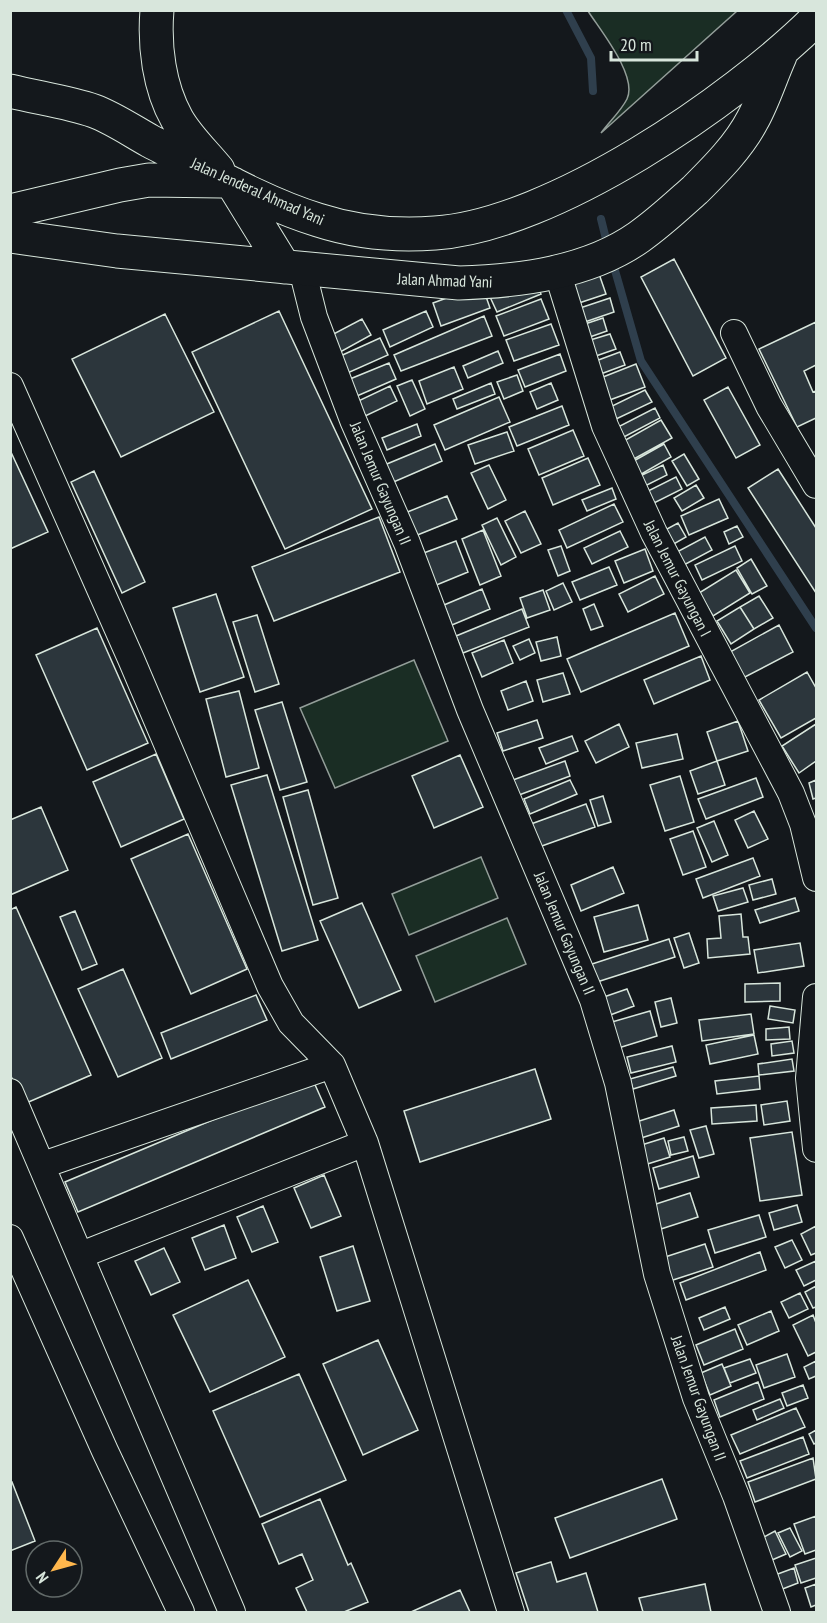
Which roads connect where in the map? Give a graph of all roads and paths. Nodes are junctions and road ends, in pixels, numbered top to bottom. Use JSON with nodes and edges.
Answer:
{"nodes":[{"id":1,"x":157,"y":10,"type":"edge"},
{"id":2,"x":816,"y":19,"type":"edge"},
{"id":3,"x":780,"y":56,"type":"junction"},
{"id":4,"x":10,"y":91,"type":"edge"},
{"id":5,"x":229,"y":182,"type":"junction"},
{"id":6,"x":10,"y":211,"type":"edge"},
{"id":7,"x":10,"y":236,"type":"edge"},
{"id":8,"x":293,"y":268,"type":"junction"},
{"id":9,"x":557,"y":271,"type":"junction"},
{"id":10,"x":734,"y":333,"type":"dead end"},
{"id":11,"x":10,"y":386,"type":"edge"},
{"id":12,"x":816,"y":485,"type":"edge"},
{"id":13,"x":816,"y":878,"type":"edge"},
{"id":14,"x":816,"y":997,"type":"edge"},
{"id":15,"x":332,"y":1065,"type":"junction"},
{"id":16,"x":10,"y":1092,"type":"edge"},
{"id":17,"x":365,"y":1143,"type":"junction"},
{"id":18,"x":816,"y":1149,"type":"edge"},
{"id":19,"x":43,"y":1166,"type":"junction"},
{"id":20,"x":10,"y":1238,"type":"edge"},
{"id":21,"x":81,"y":1255,"type":"junction"},
{"id":22,"x":181,"y":1612,"type":"edge"},
{"id":23,"x":232,"y":1612,"type":"edge"},
{"id":24,"x":511,"y":1612,"type":"edge"},
{"id":25,"x":777,"y":1612,"type":"edge"}],
"edges":[{"from":1,"to":5,"type":"highway"},
{"from":2,"to":3,"type":"highway","name":"Jalan Jenderal Ahmad Yani"},
{"from":3,"to":5,"type":"highway","name":"Jalan Jenderal Ahmad Yani"},
{"from":3,"to":9,"type":"highway","name":"Jalan Ahmad Yani"},
{"from":4,"to":5,"type":"highway","name":"Jalan Jenderal Ahmad Yani"},
{"from":5,"to":6,"type":"highway"},
{"from":5,"to":8,"type":"highway"},
{"from":7,"to":8,"type":"highway","name":"Jalan Ahmad Yani"},
{"from":8,"to":9,"type":"highway","name":"Jalan Ahmad Yani"},
{"from":8,"to":25,"type":"street","name":"Jalan Jemur Gayungan II"},
{"from":9,"to":13,"type":"street","name":"Jalan Jemur Gayungan I"},
{"from":10,"to":12,"type":"street"},
{"from":11,"to":15,"type":"street"},
{"from":14,"to":18,"type":"street"},
{"from":15,"to":17,"type":"street"},
{"from":15,"to":19,"type":"street"},
{"from":16,"to":19,"type":"street"},
{"from":17,"to":21,"type":"street"},
{"from":17,"to":24,"type":"street"},
{"from":19,"to":21,"type":"street"},
{"from":20,"to":22,"type":"street"},
{"from":21,"to":23,"type":"street"}]}
